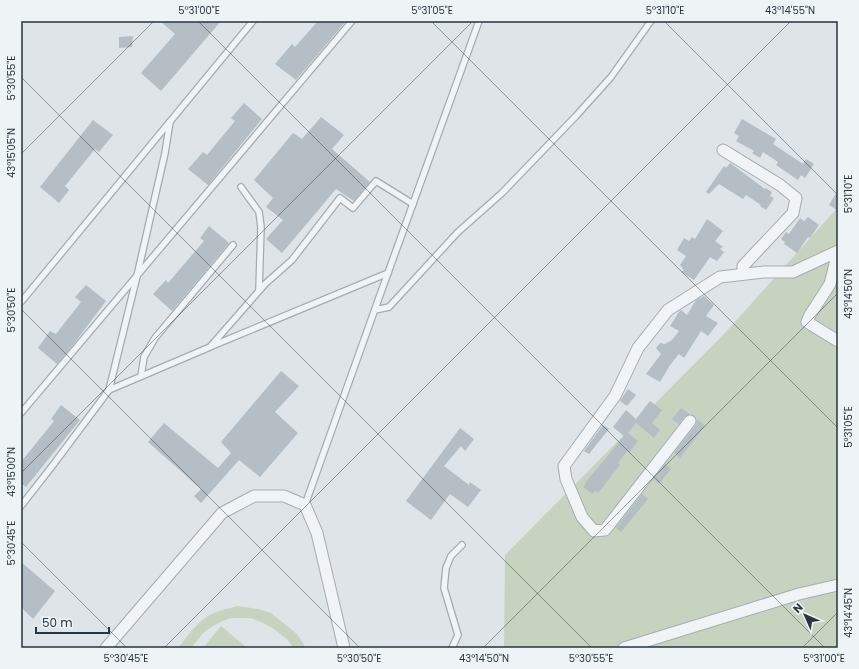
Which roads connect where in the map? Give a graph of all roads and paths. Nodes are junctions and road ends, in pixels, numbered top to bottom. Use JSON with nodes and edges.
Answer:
{"nodes":[{"id":1,"x":253,"y":21,"type":"edge"},
{"id":2,"x":352,"y":21,"type":"edge"},
{"id":3,"x":479,"y":21,"type":"edge"},
{"id":4,"x":651,"y":21,"type":"edge"},
{"id":5,"x":170,"y":122,"type":"junction"},
{"id":6,"x":723,"y":150,"type":"dead end"},
{"id":7,"x":241,"y":187,"type":"dead end"},
{"id":8,"x":413,"y":204,"type":"junction"},
{"id":9,"x":233,"y":245,"type":"dead end"},
{"id":10,"x":838,"y":251,"type":"edge"},
{"id":11,"x":388,"y":273,"type":"junction"},
{"id":12,"x":743,"y":274,"type":"junction"},
{"id":13,"x":137,"y":276,"type":"junction"},
{"id":14,"x":259,"y":291,"type":"junction"},
{"id":15,"x":21,"y":302,"type":"edge"},
{"id":16,"x":374,"y":310,"type":"junction"},
{"id":17,"x":838,"y":341,"type":"edge"},
{"id":18,"x":210,"y":347,"type":"junction"},
{"id":19,"x":141,"y":376,"type":"junction"},
{"id":20,"x":109,"y":390,"type":"junction"},
{"id":21,"x":21,"y":413,"type":"edge"},
{"id":22,"x":690,"y":421,"type":"dead end"},
{"id":23,"x":306,"y":505,"type":"junction"},
{"id":24,"x":21,"y":506,"type":"edge"},
{"id":25,"x":462,"y":545,"type":"dead end"},
{"id":26,"x":838,"y":585,"type":"edge"},
{"id":27,"x":106,"y":648,"type":"edge"},
{"id":28,"x":344,"y":648,"type":"edge"},
{"id":29,"x":452,"y":648,"type":"edge"},
{"id":30,"x":624,"y":648,"type":"edge"}],
"edges":[{"from":1,"to":5,"type":"lane"},
{"from":2,"to":13,"type":"lane"},
{"from":3,"to":8,"type":"lane"},
{"from":4,"to":16,"type":"lane"},
{"from":5,"to":13,"type":"lane"},
{"from":5,"to":15,"type":"lane"},
{"from":6,"to":12,"type":"street"},
{"from":7,"to":14,"type":"lane"},
{"from":8,"to":11,"type":"lane"},
{"from":8,"to":14,"type":"lane"},
{"from":9,"to":19,"type":"lane"},
{"from":10,"to":12,"type":"street"},
{"from":10,"to":17,"type":"street"},
{"from":11,"to":16,"type":"lane"},
{"from":11,"to":18,"type":"lane"},
{"from":12,"to":22,"type":"street"},
{"from":13,"to":20,"type":"lane"},
{"from":13,"to":21,"type":"lane"},
{"from":14,"to":18,"type":"lane"},
{"from":16,"to":23,"type":"lane"},
{"from":18,"to":19,"type":"lane"},
{"from":19,"to":20,"type":"lane"},
{"from":20,"to":24,"type":"lane"},
{"from":23,"to":27,"type":"street"},
{"from":23,"to":28,"type":"street"},
{"from":25,"to":29,"type":"lane"},
{"from":26,"to":30,"type":"street"}]}
